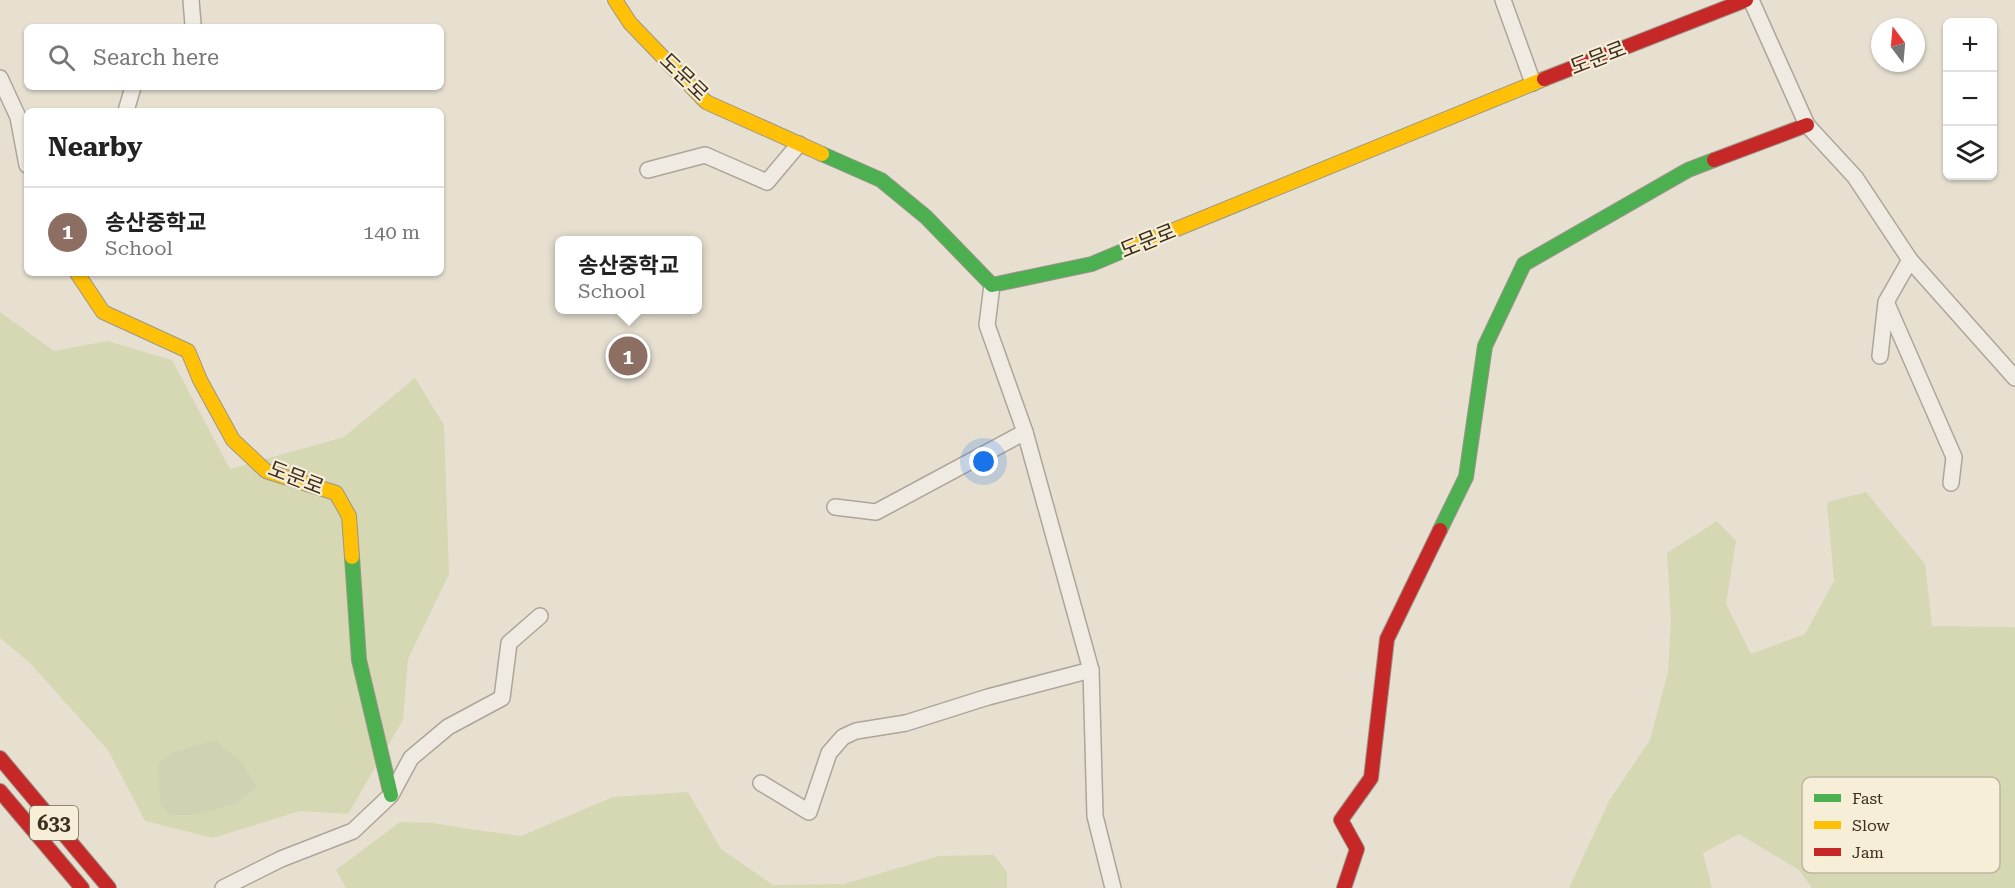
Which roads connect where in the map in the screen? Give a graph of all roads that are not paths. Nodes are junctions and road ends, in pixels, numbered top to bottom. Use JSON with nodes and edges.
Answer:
{"nodes":[{"id":1,"x":191,"y":0,"type":"edge"},
{"id":2,"x":615,"y":0,"type":"edge"},
{"id":3,"x":1503,"y":0,"type":"edge"},
{"id":4,"x":1746,"y":0,"type":"edge"},
{"id":5,"x":1751,"y":0,"type":"edge"},
{"id":6,"x":193,"y":24,"type":"edge"},
{"id":7,"x":0,"y":78,"type":"edge"},
{"id":8,"x":1533,"y":83,"type":"junction"},
{"id":9,"x":132,"y":90,"type":"edge"},
{"id":10,"x":127,"y":108,"type":"edge"},
{"id":11,"x":1807,"y":125,"type":"junction"},
{"id":12,"x":799,"y":144,"type":"junction"},
{"id":13,"x":24,"y":149,"type":"edge"},
{"id":14,"x":648,"y":170,"type":"dead end"},
{"id":15,"x":1910,"y":260,"type":"junction"},
{"id":16,"x":79,"y":276,"type":"edge"},
{"id":17,"x":992,"y":285,"type":"junction"},
{"id":18,"x":1886,"y":302,"type":"junction"},
{"id":19,"x":1880,"y":356,"type":"dead end"},
{"id":20,"x":2015,"y":378,"type":"edge"},
{"id":21,"x":1025,"y":432,"type":"junction"},
{"id":22,"x":1951,"y":483,"type":"dead end"},
{"id":23,"x":835,"y":507,"type":"dead end"},
{"id":24,"x":540,"y":616,"type":"dead end"},
{"id":25,"x":1091,"y":670,"type":"junction"},
{"id":26,"x":0,"y":758,"type":"edge"},
{"id":27,"x":761,"y":783,"type":"dead end"},
{"id":28,"x":0,"y":791,"type":"edge"},
{"id":29,"x":391,"y":795,"type":"junction"},
{"id":30,"x":82,"y":888,"type":"edge"},
{"id":31,"x":109,"y":888,"type":"edge"},
{"id":32,"x":223,"y":888,"type":"edge"},
{"id":33,"x":1113,"y":888,"type":"edge"},
{"id":34,"x":1344,"y":888,"type":"edge"}],
"edges":[{"from":1,"to":6,"type":"street"},
{"from":2,"to":12,"type":"main road","name":"도문로"},
{"from":3,"to":8,"type":"street"},
{"from":4,"to":8,"type":"main road","name":"도문로"},
{"from":5,"to":11,"type":"street"},
{"from":7,"to":13,"type":"street"},
{"from":8,"to":17,"type":"main road","name":"도문로"},
{"from":9,"to":10,"type":"street"},
{"from":11,"to":15,"type":"street"},
{"from":11,"to":34,"type":"main road"},
{"from":12,"to":14,"type":"street"},
{"from":12,"to":17,"type":"main road","name":"도문로"},
{"from":15,"to":18,"type":"street"},
{"from":15,"to":20,"type":"street"},
{"from":16,"to":29,"type":"main road","name":"도문로"},
{"from":17,"to":21,"type":"street"},
{"from":18,"to":19,"type":"street"},
{"from":18,"to":22,"type":"street"},
{"from":21,"to":23,"type":"street"},
{"from":21,"to":25,"type":"street"},
{"from":24,"to":29,"type":"street"},
{"from":25,"to":27,"type":"street"},
{"from":25,"to":33,"type":"street"},
{"from":26,"to":31,"type":"main road","number":"633"},
{"from":28,"to":30,"type":"main road","number":"633"},
{"from":29,"to":32,"type":"street"}]}
